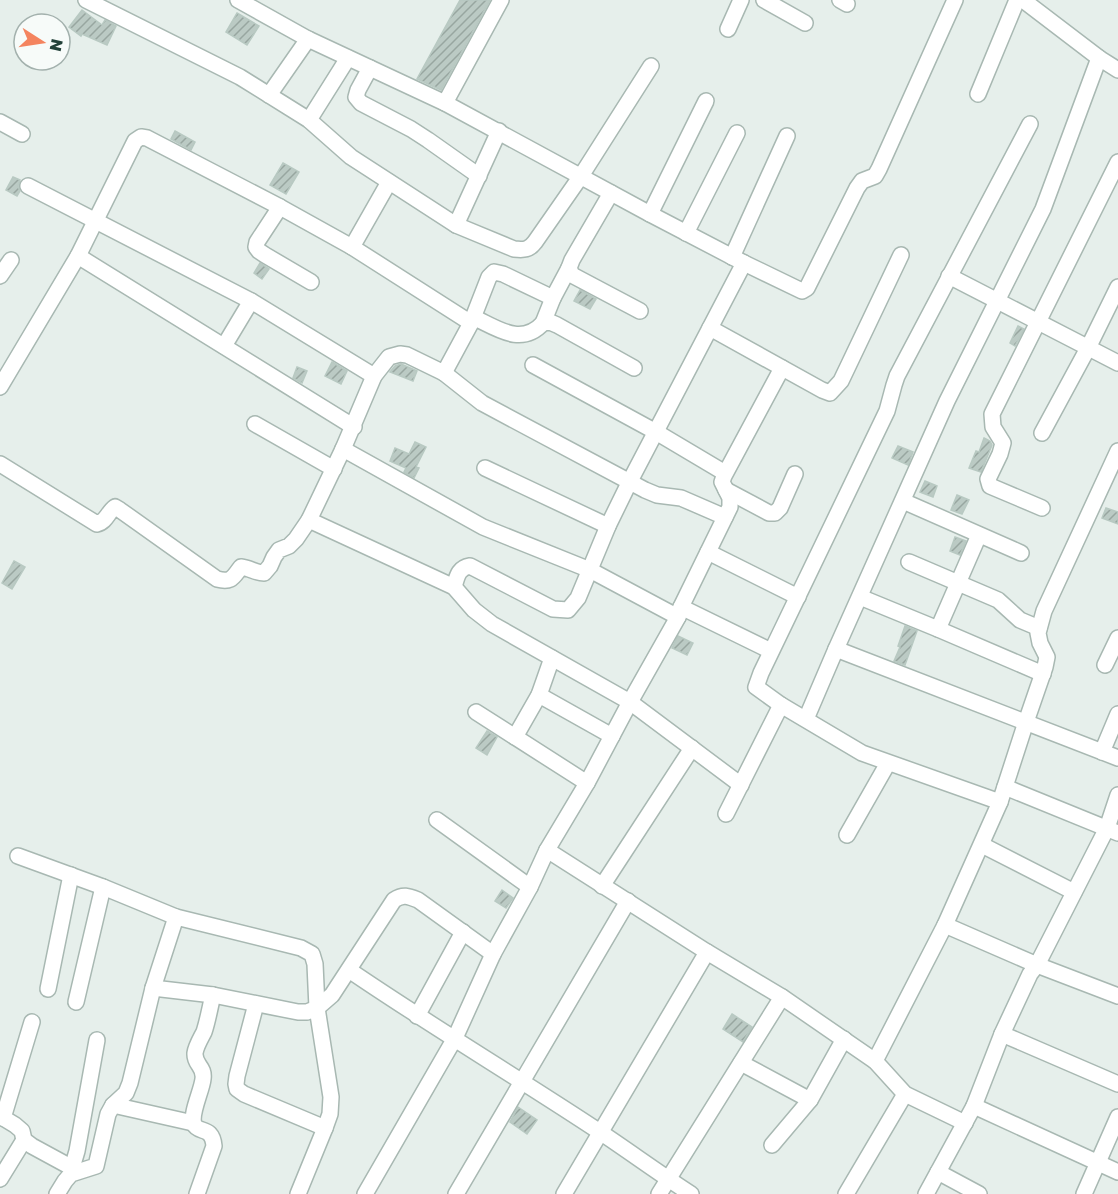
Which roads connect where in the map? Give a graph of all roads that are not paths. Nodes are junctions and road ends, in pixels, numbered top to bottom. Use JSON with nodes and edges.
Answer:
{"nodes":[{"id":1,"x":86,"y":0,"type":"edge"},
{"id":2,"x":238,"y":0,"type":"edge"},
{"id":3,"x":501,"y":0,"type":"edge"},
{"id":4,"x":741,"y":0,"type":"edge"},
{"id":5,"x":764,"y":0,"type":"edge"},
{"id":6,"x":955,"y":0,"type":"edge"},
{"id":7,"x":1017,"y":0,"type":"edge"},
{"id":8,"x":1023,"y":0,"type":"edge"},
{"id":9,"x":806,"y":23,"type":"dead end"},
{"id":10,"x":728,"y":29,"type":"dead end"},
{"id":11,"x":308,"y":39,"type":"junction"},
{"id":12,"x":348,"y":58,"type":"junction"},
{"id":13,"x":1099,"y":58,"type":"junction"},
{"id":14,"x":651,"y":66,"type":"dead end"},
{"id":15,"x":370,"y":68,"type":"junction"},
{"id":16,"x":1118,"y":70,"type":"edge"},
{"id":17,"x":978,"y":94,"type":"dead end"},
{"id":18,"x":269,"y":95,"type":"junction"},
{"id":19,"x":706,"y":101,"type":"dead end"},
{"id":20,"x":445,"y":103,"type":"junction"},
{"id":21,"x":309,"y":120,"type":"junction"},
{"id":22,"x":0,"y":122,"type":"edge"},
{"id":23,"x":1030,"y":124,"type":"dead end"},
{"id":24,"x":499,"y":131,"type":"junction"},
{"id":25,"x":737,"y":133,"type":"dead end"},
{"id":26,"x":22,"y":134,"type":"dead end"},
{"id":27,"x":787,"y":136,"type":"dead end"},
{"id":28,"x":1116,"y":171,"type":"edge"},
{"id":29,"x":581,"y":176,"type":"junction"},
{"id":30,"x":478,"y":177,"type":"junction"},
{"id":31,"x":389,"y":182,"type":"junction"},
{"id":32,"x":28,"y":186,"type":"dead end"},
{"id":33,"x":611,"y":193,"type":"junction"},
{"id":34,"x":280,"y":207,"type":"junction"},
{"id":35,"x":650,"y":214,"type":"junction"},
{"id":36,"x":96,"y":222,"type":"junction"},
{"id":37,"x":456,"y":225,"type":"junction"},
{"id":38,"x":686,"y":233,"type":"junction"},
{"id":39,"x":352,"y":247,"type":"junction"},
{"id":40,"x":901,"y":255,"type":"dead end"},
{"id":41,"x":78,"y":256,"type":"junction"},
{"id":42,"x":11,"y":260,"type":"dead end"},
{"id":43,"x":738,"y":260,"type":"junction"},
{"id":44,"x":569,"y":268,"type":"junction"},
{"id":45,"x":0,"y":276,"type":"edge"},
{"id":46,"x":949,"y":276,"type":"junction"},
{"id":47,"x":312,"y":282,"type":"dead end"},
{"id":48,"x":1118,"y":287,"type":"edge"},
{"id":49,"x":554,"y":298,"type":"junction"},
{"id":50,"x":251,"y":302,"type":"junction"},
{"id":51,"x":996,"y":302,"type":"junction"},
{"id":52,"x":640,"y":311,"type":"dead end"},
{"id":53,"x":472,"y":320,"type":"junction"},
{"id":54,"x":1039,"y":322,"type":"junction"},
{"id":55,"x":543,"y":323,"type":"junction"},
{"id":56,"x":710,"y":328,"type":"junction"},
{"id":57,"x":224,"y":346,"type":"junction"},
{"id":58,"x":1088,"y":348,"type":"junction"},
{"id":59,"x":1118,"y":363,"type":"edge"},
{"id":60,"x":533,"y":365,"type":"dead end"},
{"id":61,"x":634,"y":368,"type":"dead end"},
{"id":62,"x":782,"y":368,"type":"junction"},
{"id":63,"x":444,"y":373,"type":"junction"},
{"id":64,"x":374,"y":376,"type":"junction"},
{"id":65,"x":0,"y":387,"type":"edge"},
{"id":66,"x":255,"y":424,"type":"dead end"},
{"id":67,"x":354,"y":427,"type":"junction"},
{"id":68,"x":656,"y":432,"type":"junction"},
{"id":69,"x":1042,"y":433,"type":"dead end"},
{"id":70,"x":344,"y":449,"type":"junction"},
{"id":71,"x":1118,"y":451,"type":"edge"},
{"id":72,"x":0,"y":464,"type":"edge"},
{"id":73,"x":485,"y":468,"type":"dead end"},
{"id":74,"x":334,"y":469,"type":"junction"},
{"id":75,"x":725,"y":474,"type":"junction"},
{"id":76,"x":795,"y":474,"type":"dead end"},
{"id":77,"x":630,"y":481,"type":"junction"},
{"id":78,"x":726,"y":489,"type":"junction"},
{"id":79,"x":903,"y":501,"type":"junction"},
{"id":80,"x":1042,"y":508,"type":"dead end"},
{"id":81,"x":725,"y":517,"type":"junction"},
{"id":82,"x":309,"y":520,"type":"junction"},
{"id":83,"x":608,"y":526,"type":"junction"},
{"id":84,"x":979,"y":535,"type":"junction"},
{"id":85,"x":708,"y":552,"type":"junction"},
{"id":86,"x":1021,"y":553,"type":"dead end"},
{"id":87,"x":909,"y":562,"type":"dead end"},
{"id":88,"x":590,"y":570,"type":"junction"},
{"id":89,"x":958,"y":583,"type":"junction"},
{"id":90,"x":454,"y":587,"type":"junction"},
{"id":91,"x":798,"y":597,"type":"junction"},
{"id":92,"x":860,"y":597,"type":"junction"},
{"id":93,"x":680,"y":612,"type":"junction"},
{"id":94,"x":1039,"y":628,"type":"junction"},
{"id":95,"x":938,"y":629,"type":"junction"},
{"id":96,"x":1118,"y":638,"type":"edge"},
{"id":97,"x":836,"y":649,"type":"junction"},
{"id":98,"x":771,"y":651,"type":"junction"},
{"id":99,"x":552,"y":658,"type":"junction"},
{"id":100,"x":1105,"y":665,"type":"dead end"},
{"id":101,"x":1043,"y":674,"type":"junction"},
{"id":102,"x":539,"y":695,"type":"junction"},
{"id":103,"x":630,"y":702,"type":"junction"},
{"id":104,"x":781,"y":705,"type":"junction"},
{"id":105,"x":476,"y":712,"type":"dead end"},
{"id":106,"x":1118,"y":714,"type":"edge"},
{"id":107,"x":806,"y":718,"type":"junction"},
{"id":108,"x":1026,"y":722,"type":"junction"},
{"id":109,"x":612,"y":736,"type":"junction"},
{"id":110,"x":516,"y":737,"type":"junction"},
{"id":111,"x":692,"y":748,"type":"junction"},
{"id":112,"x":1102,"y":752,"type":"junction"},
{"id":113,"x":1118,"y":758,"type":"edge"},
{"id":114,"x":888,"y":763,"type":"junction"},
{"id":115,"x":587,"y":783,"type":"junction"},
{"id":116,"x":741,"y":785,"type":"junction"},
{"id":117,"x":1002,"y":795,"type":"junction"},
{"id":118,"x":1118,"y":795,"type":"edge"},
{"id":119,"x":726,"y":814,"type":"dead end"},
{"id":120,"x":436,"y":820,"type":"dead end"},
{"id":121,"x":1113,"y":830,"type":"edge"},
{"id":122,"x":847,"y":836,"type":"dead end"},
{"id":123,"x":982,"y":845,"type":"junction"},
{"id":124,"x":547,"y":850,"type":"junction"},
{"id":125,"x":18,"y":856,"type":"dead end"},
{"id":126,"x":71,"y":875,"type":"junction"},
{"id":127,"x":530,"y":886,"type":"junction"},
{"id":128,"x":602,"y":886,"type":"junction"},
{"id":129,"x":103,"y":887,"type":"junction"},
{"id":130,"x":1074,"y":892,"type":"junction"},
{"id":131,"x":628,"y":901,"type":"junction"},
{"id":132,"x":176,"y":917,"type":"junction"},
{"id":133,"x":945,"y":926,"type":"junction"},
{"id":134,"x":464,"y":932,"type":"junction"},
{"id":135,"x":707,"y":952,"type":"junction"},
{"id":136,"x":493,"y":954,"type":"junction"},
{"id":137,"x":1037,"y":965,"type":"junction"},
{"id":138,"x":349,"y":970,"type":"junction"},
{"id":139,"x":153,"y":988,"type":"junction"},
{"id":140,"x":48,"y":989,"type":"dead end"},
{"id":141,"x":213,"y":995,"type":"junction"},
{"id":142,"x":1118,"y":996,"type":"edge"},
{"id":143,"x":782,"y":997,"type":"junction"},
{"id":144,"x":76,"y":1002,"type":"dead end"},
{"id":145,"x":255,"y":1004,"type":"junction"},
{"id":146,"x":317,"y":1008,"type":"junction"},
{"id":147,"x":417,"y":1016,"type":"junction"},
{"id":148,"x":32,"y":1022,"type":"dead end"},
{"id":149,"x":1002,"y":1034,"type":"junction"},
{"id":150,"x":455,"y":1038,"type":"junction"},
{"id":151,"x":97,"y":1040,"type":"dead end"},
{"id":152,"x":844,"y":1040,"type":"junction"},
{"id":153,"x":875,"y":1061,"type":"junction"},
{"id":154,"x":741,"y":1062,"type":"junction"},
{"id":155,"x":521,"y":1082,"type":"junction"},
{"id":156,"x":1118,"y":1084,"type":"edge"},
{"id":157,"x":905,"y":1094,"type":"junction"},
{"id":158,"x":810,"y":1100,"type":"junction"},
{"id":159,"x":112,"y":1105,"type":"junction"},
{"id":160,"x":974,"y":1106,"type":"junction"},
{"id":161,"x":1,"y":1117,"type":"edge"},
{"id":162,"x":1118,"y":1117,"type":"edge"},
{"id":163,"x":193,"y":1123,"type":"junction"},
{"id":164,"x":965,"y":1123,"type":"junction"},
{"id":165,"x":325,"y":1128,"type":"junction"},
{"id":166,"x":601,"y":1133,"type":"junction"},
{"id":167,"x":24,"y":1140,"type":"junction"},
{"id":168,"x":772,"y":1145,"type":"dead end"},
{"id":169,"x":1098,"y":1164,"type":"junction"},
{"id":170,"x":75,"y":1169,"type":"junction"},
{"id":171,"x":938,"y":1172,"type":"junction"},
{"id":172,"x":1118,"y":1172,"type":"edge"},
{"id":173,"x":0,"y":1179,"type":"edge"},
{"id":174,"x":667,"y":1179,"type":"junction"},
{"id":175,"x":57,"y":1194,"type":"edge"},
{"id":176,"x":197,"y":1194,"type":"edge"},
{"id":177,"x":298,"y":1194,"type":"edge"},
{"id":178,"x":365,"y":1194,"type":"edge"},
{"id":179,"x":456,"y":1194,"type":"edge"},
{"id":180,"x":564,"y":1194,"type":"edge"},
{"id":181,"x":659,"y":1194,"type":"edge"},
{"id":182,"x":691,"y":1194,"type":"edge"},
{"id":183,"x":846,"y":1194,"type":"edge"},
{"id":184,"x":926,"y":1194,"type":"edge"},
{"id":185,"x":979,"y":1194,"type":"edge"},
{"id":186,"x":1084,"y":1194,"type":"edge"}],
"edges":[{"from":1,"to":18,"type":"street"},
{"from":2,"to":11,"type":"street"},
{"from":3,"to":20,"type":"street"},
{"from":4,"to":10,"type":"street"},
{"from":5,"to":9,"type":"street"},
{"from":6,"to":43,"type":"street"},
{"from":7,"to":17,"type":"street"},
{"from":8,"to":13,"type":"street"},
{"from":11,"to":12,"type":"street"},
{"from":11,"to":18,"type":"street"},
{"from":12,"to":15,"type":"street"},
{"from":12,"to":21,"type":"street"},
{"from":13,"to":16,"type":"street"},
{"from":13,"to":51,"type":"street"},
{"from":14,"to":29,"type":"street"},
{"from":15,"to":20,"type":"street"},
{"from":15,"to":30,"type":"street"},
{"from":18,"to":21,"type":"street"},
{"from":19,"to":35,"type":"street"},
{"from":20,"to":24,"type":"street"},
{"from":21,"to":31,"type":"street"},
{"from":22,"to":26,"type":"street"},
{"from":23,"to":46,"type":"street"},
{"from":24,"to":29,"type":"street"},
{"from":24,"to":30,"type":"street"},
{"from":25,"to":38,"type":"street"},
{"from":27,"to":43,"type":"street"},
{"from":28,"to":54,"type":"street"},
{"from":29,"to":33,"type":"street"},
{"from":29,"to":37,"type":"street"},
{"from":30,"to":37,"type":"street"},
{"from":31,"to":37,"type":"street"},
{"from":31,"to":39,"type":"street"},
{"from":32,"to":36,"type":"street"},
{"from":33,"to":35,"type":"street"},
{"from":33,"to":44,"type":"street"},
{"from":34,"to":36,"type":"street"},
{"from":34,"to":39,"type":"street"},
{"from":34,"to":47,"type":"street"},
{"from":35,"to":38,"type":"street"},
{"from":36,"to":41,"type":"street"},
{"from":36,"to":50,"type":"street"},
{"from":38,"to":43,"type":"street"},
{"from":39,"to":53,"type":"street"},
{"from":40,"to":62,"type":"street"},
{"from":41,"to":57,"type":"street"},
{"from":41,"to":65,"type":"street"},
{"from":42,"to":45,"type":"street"},
{"from":43,"to":56,"type":"street"},
{"from":44,"to":49,"type":"street"},
{"from":44,"to":52,"type":"street"},
{"from":46,"to":51,"type":"street"},
{"from":46,"to":91,"type":"street"},
{"from":48,"to":58,"type":"street"},
{"from":49,"to":53,"type":"street"},
{"from":49,"to":55,"type":"street"},
{"from":50,"to":57,"type":"street"},
{"from":50,"to":64,"type":"street"},
{"from":51,"to":54,"type":"street"},
{"from":51,"to":79,"type":"street"},
{"from":53,"to":55,"type":"street"},
{"from":53,"to":63,"type":"street"},
{"from":54,"to":58,"type":"street"},
{"from":54,"to":80,"type":"street"},
{"from":55,"to":61,"type":"street"},
{"from":56,"to":62,"type":"street"},
{"from":56,"to":68,"type":"street"},
{"from":57,"to":67,"type":"street"},
{"from":58,"to":59,"type":"street"},
{"from":58,"to":69,"type":"street"},
{"from":60,"to":68,"type":"street"},
{"from":62,"to":75,"type":"street"},
{"from":63,"to":64,"type":"street"},
{"from":63,"to":77,"type":"street"},
{"from":64,"to":67,"type":"street"},
{"from":66,"to":74,"type":"street"},
{"from":67,"to":70,"type":"street"},
{"from":68,"to":75,"type":"street"},
{"from":68,"to":77,"type":"street"},
{"from":70,"to":74,"type":"street"},
{"from":70,"to":88,"type":"street"},
{"from":71,"to":94,"type":"street"},
{"from":72,"to":82,"type":"street"},
{"from":73,"to":83,"type":"street"},
{"from":74,"to":82,"type":"street"},
{"from":75,"to":78,"type":"street"},
{"from":76,"to":78,"type":"street"},
{"from":77,"to":81,"type":"street"},
{"from":77,"to":83,"type":"street"},
{"from":78,"to":81,"type":"street"},
{"from":79,"to":84,"type":"street"},
{"from":79,"to":92,"type":"street"},
{"from":81,"to":85,"type":"street"},
{"from":82,"to":90,"type":"street"},
{"from":83,"to":88,"type":"street"},
{"from":84,"to":86,"type":"street"},
{"from":84,"to":89,"type":"street"},
{"from":85,"to":91,"type":"street"},
{"from":85,"to":93,"type":"street"},
{"from":87,"to":89,"type":"street"},
{"from":88,"to":90,"type":"street"},
{"from":88,"to":93,"type":"street"},
{"from":89,"to":94,"type":"street"},
{"from":89,"to":95,"type":"street"},
{"from":90,"to":99,"type":"street"},
{"from":91,"to":98,"type":"street"},
{"from":92,"to":95,"type":"street"},
{"from":92,"to":97,"type":"street"},
{"from":93,"to":98,"type":"street"},
{"from":93,"to":103,"type":"street"},
{"from":94,"to":101,"type":"street"},
{"from":95,"to":101,"type":"street"},
{"from":96,"to":100,"type":"street"},
{"from":97,"to":107,"type":"street"},
{"from":97,"to":108,"type":"street"},
{"from":98,"to":104,"type":"street"},
{"from":99,"to":102,"type":"street"},
{"from":99,"to":103,"type":"street"},
{"from":101,"to":108,"type":"street"},
{"from":102,"to":109,"type":"street"},
{"from":102,"to":110,"type":"street"},
{"from":103,"to":109,"type":"street"},
{"from":103,"to":111,"type":"street"},
{"from":104,"to":107,"type":"street"},
{"from":104,"to":116,"type":"street"},
{"from":105,"to":110,"type":"street"},
{"from":106,"to":112,"type":"street"},
{"from":107,"to":114,"type":"street"},
{"from":108,"to":112,"type":"street"},
{"from":108,"to":117,"type":"street"},
{"from":109,"to":115,"type":"street"},
{"from":110,"to":115,"type":"street"},
{"from":111,"to":116,"type":"street"},
{"from":111,"to":128,"type":"street"},
{"from":112,"to":113,"type":"street"},
{"from":114,"to":117,"type":"street"},
{"from":114,"to":122,"type":"street"},
{"from":115,"to":124,"type":"street"},
{"from":116,"to":119,"type":"street"},
{"from":117,"to":121,"type":"street"},
{"from":117,"to":123,"type":"street"},
{"from":118,"to":121,"type":"street"},
{"from":120,"to":127,"type":"street"},
{"from":121,"to":130,"type":"street"},
{"from":123,"to":130,"type":"street"},
{"from":123,"to":133,"type":"street"},
{"from":124,"to":127,"type":"street"},
{"from":124,"to":128,"type":"street"},
{"from":125,"to":126,"type":"street"},
{"from":126,"to":129,"type":"street"},
{"from":126,"to":140,"type":"street"},
{"from":127,"to":136,"type":"street"},
{"from":128,"to":131,"type":"street"},
{"from":129,"to":132,"type":"street"},
{"from":129,"to":144,"type":"street"},
{"from":130,"to":137,"type":"street"},
{"from":131,"to":135,"type":"street"},
{"from":131,"to":155,"type":"street"},
{"from":132,"to":139,"type":"street"},
{"from":132,"to":146,"type":"street"},
{"from":133,"to":137,"type":"street"},
{"from":133,"to":153,"type":"street"},
{"from":134,"to":136,"type":"street"},
{"from":134,"to":138,"type":"street"},
{"from":134,"to":147,"type":"street"},
{"from":135,"to":143,"type":"street"},
{"from":135,"to":166,"type":"street"},
{"from":136,"to":150,"type":"street"},
{"from":137,"to":142,"type":"street"},
{"from":137,"to":149,"type":"street"},
{"from":138,"to":146,"type":"street"},
{"from":138,"to":147,"type":"street"},
{"from":139,"to":141,"type":"street"},
{"from":139,"to":159,"type":"street"},
{"from":141,"to":145,"type":"street"},
{"from":141,"to":163,"type":"street"},
{"from":143,"to":152,"type":"street"},
{"from":143,"to":154,"type":"street"},
{"from":145,"to":146,"type":"street"},
{"from":145,"to":165,"type":"street"},
{"from":146,"to":165,"type":"street"},
{"from":147,"to":150,"type":"street"},
{"from":148,"to":161,"type":"street"},
{"from":149,"to":156,"type":"street"},
{"from":149,"to":160,"type":"street"},
{"from":150,"to":155,"type":"street"},
{"from":150,"to":178,"type":"street"},
{"from":151,"to":170,"type":"street"},
{"from":152,"to":153,"type":"street"},
{"from":152,"to":158,"type":"street"},
{"from":153,"to":157,"type":"street"},
{"from":154,"to":158,"type":"street"},
{"from":154,"to":174,"type":"street"},
{"from":155,"to":166,"type":"street"},
{"from":155,"to":179,"type":"street"},
{"from":157,"to":164,"type":"street"},
{"from":157,"to":183,"type":"street"},
{"from":158,"to":168,"type":"street"},
{"from":159,"to":163,"type":"street"},
{"from":159,"to":170,"type":"street"},
{"from":160,"to":164,"type":"street"},
{"from":160,"to":169,"type":"street"},
{"from":161,"to":167,"type":"street"},
{"from":162,"to":169,"type":"street"},
{"from":163,"to":176,"type":"street"},
{"from":164,"to":171,"type":"street"},
{"from":165,"to":177,"type":"street"},
{"from":166,"to":174,"type":"street"},
{"from":166,"to":180,"type":"street"},
{"from":167,"to":170,"type":"street"},
{"from":167,"to":173,"type":"street"},
{"from":169,"to":172,"type":"street"},
{"from":169,"to":186,"type":"street"},
{"from":170,"to":175,"type":"street"},
{"from":171,"to":184,"type":"street"},
{"from":171,"to":185,"type":"street"},
{"from":174,"to":181,"type":"street"},
{"from":174,"to":182,"type":"street"}]}
